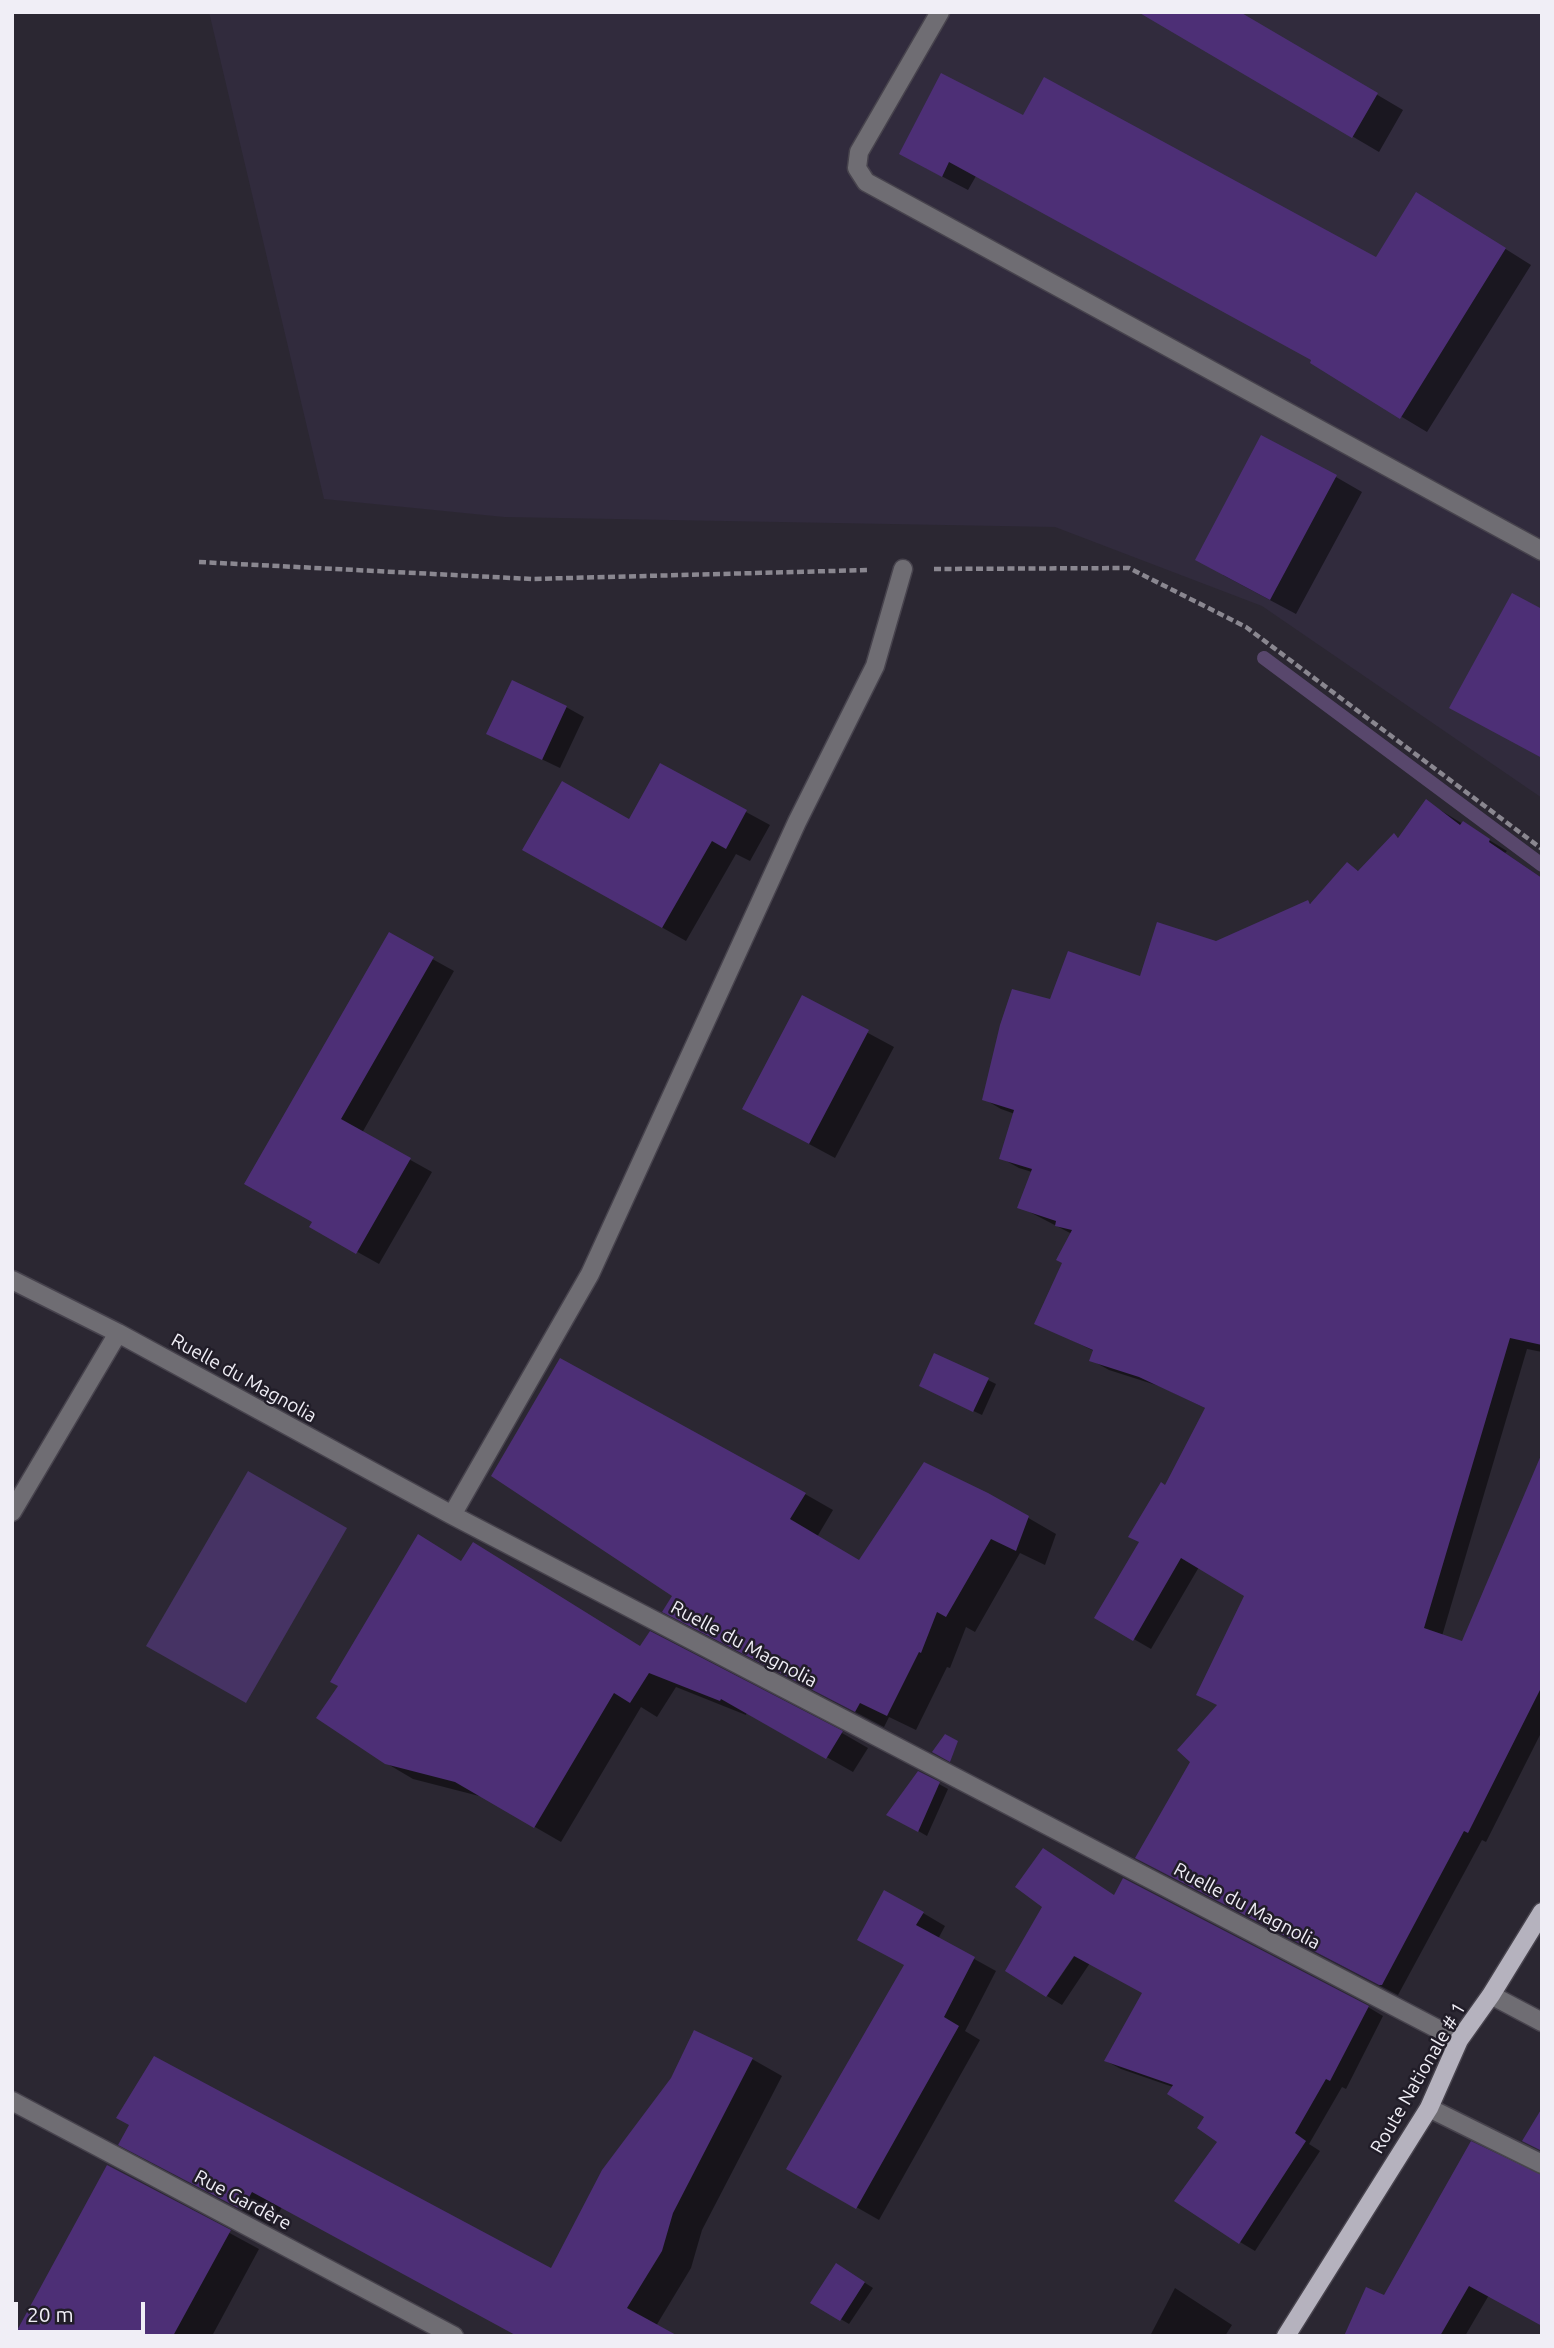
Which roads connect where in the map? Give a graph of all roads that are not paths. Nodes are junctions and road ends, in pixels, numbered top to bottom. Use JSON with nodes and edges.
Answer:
{"nodes":[{"id":1,"x":940,"y":12,"type":"edge"},
{"id":2,"x":1542,"y":551,"type":"edge"},
{"id":3,"x":903,"y":569,"type":"dead end"},
{"id":4,"x":12,"y":1280,"type":"edge"},
{"id":5,"x":118,"y":1333,"type":"junction"},
{"id":6,"x":12,"y":1512,"type":"edge"},
{"id":7,"x":452,"y":1515,"type":"junction"},
{"id":8,"x":1542,"y":1912,"type":"edge"},
{"id":9,"x":1491,"y":1995,"type":"junction"},
{"id":10,"x":1542,"y":2022,"type":"edge"},
{"id":11,"x":1459,"y":2040,"type":"junction"},
{"id":12,"x":12,"y":2101,"type":"edge"},
{"id":13,"x":1429,"y":2108,"type":"junction"},
{"id":14,"x":1542,"y":2164,"type":"edge"},
{"id":15,"x":454,"y":2336,"type":"edge"},
{"id":16,"x":1286,"y":2336,"type":"edge"}],
"edges":[{"from":1,"to":2,"type":"street"},
{"from":3,"to":7,"type":"street"},
{"from":4,"to":5,"type":"street","name":"Ruelle du Magnolia"},
{"from":5,"to":6,"type":"street"},
{"from":5,"to":7,"type":"street","name":"Ruelle du Magnolia"},
{"from":7,"to":11,"type":"street","name":"Ruelle du Magnolia"},
{"from":8,"to":9,"type":"main road","name":"Route Nationale # 1"},
{"from":9,"to":10,"type":"street"},
{"from":9,"to":11,"type":"main road","name":"Route Nationale # 1"},
{"from":11,"to":13,"type":"main road","name":"Route Nationale # 1"},
{"from":12,"to":15,"type":"street","name":"Rue Gardère"},
{"from":13,"to":14,"type":"street"},
{"from":13,"to":16,"type":"main road","name":"Route Nationale # 1"}]}
